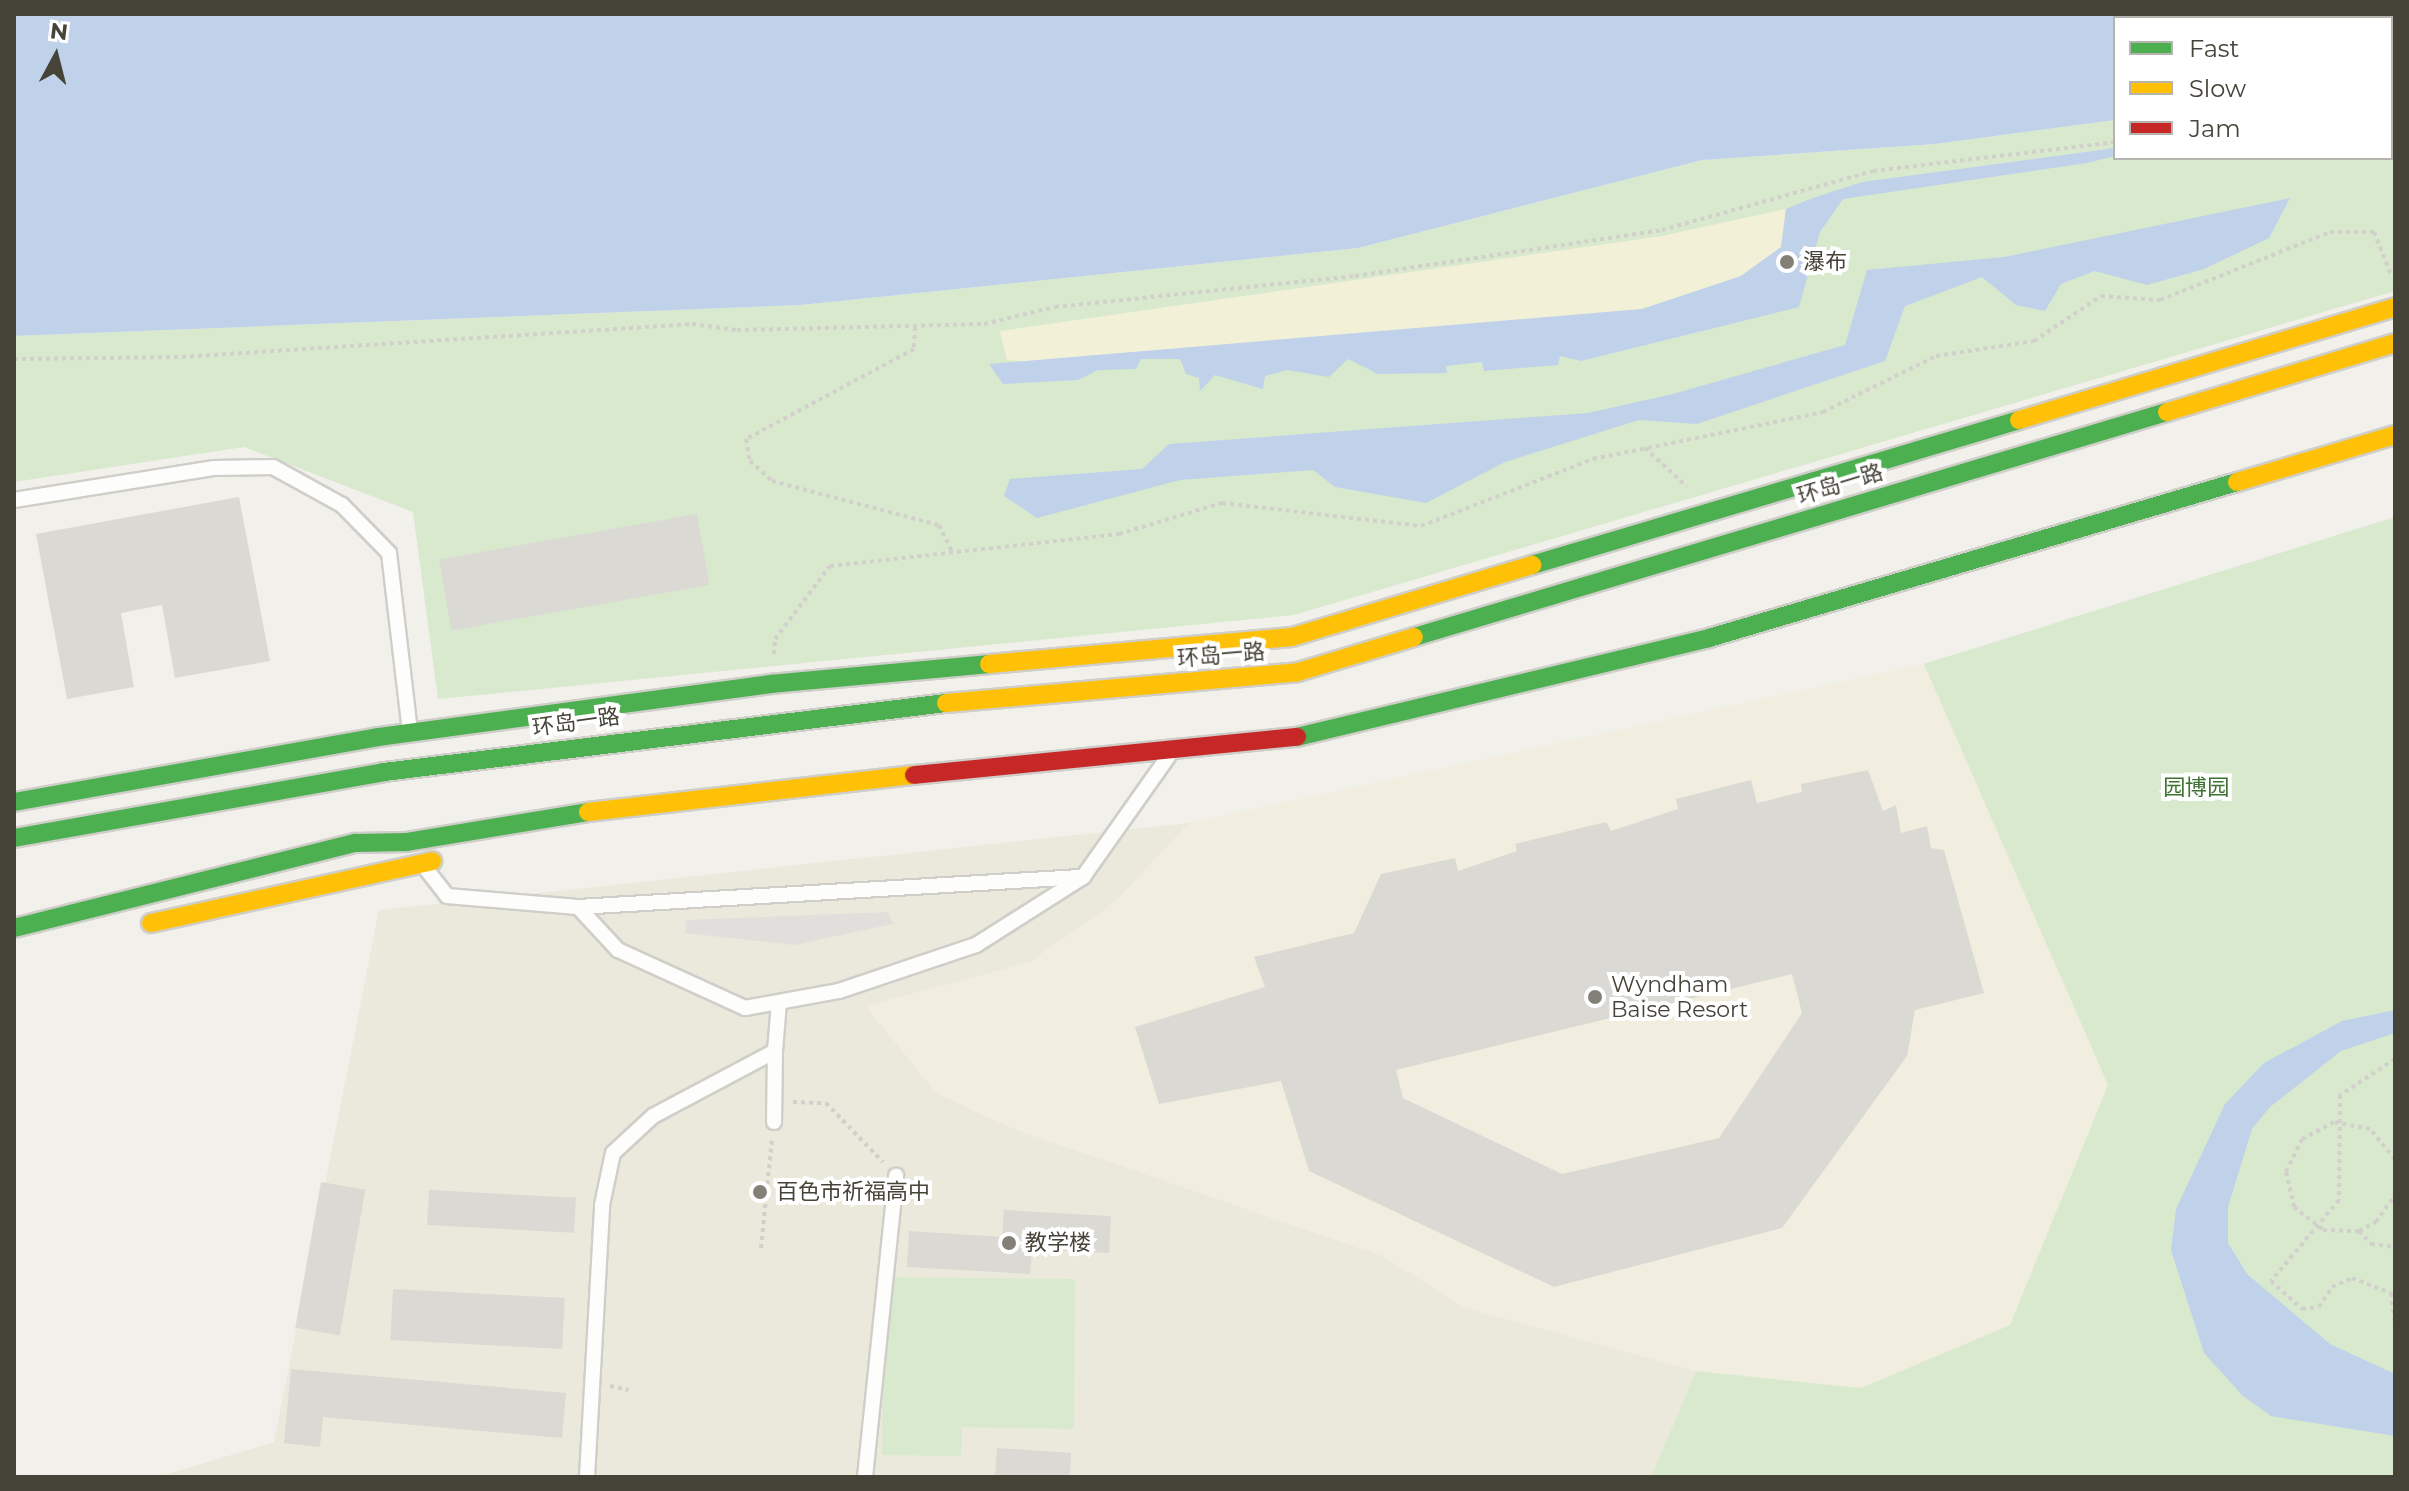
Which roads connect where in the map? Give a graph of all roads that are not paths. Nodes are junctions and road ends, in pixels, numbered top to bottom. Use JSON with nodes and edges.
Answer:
{"nodes":[{"id":1,"x":2395,"y":307,"type":"edge"},
{"id":2,"x":2395,"y":343,"type":"edge"},
{"id":3,"x":2395,"y":435,"type":"edge"},
{"id":4,"x":14,"y":500,"type":"edge"},
{"id":5,"x":410,"y":733,"type":"junction"},
{"id":6,"x":1174,"y":749,"type":"junction"},
{"id":7,"x":1188,"y":771,"type":"dead end"},
{"id":8,"x":1156,"y":774,"type":"junction"},
{"id":9,"x":1125,"y":778,"type":"dead end"},
{"id":10,"x":14,"y":802,"type":"edge"},
{"id":11,"x":753,"y":815,"type":"dead end"},
{"id":12,"x":629,"y":830,"type":"dead end"},
{"id":13,"x":14,"y":838,"type":"edge"},
{"id":14,"x":407,"y":842,"type":"junction"},
{"id":15,"x":450,"y":859,"type":"dead end"},
{"id":16,"x":421,"y":863,"type":"junction"},
{"id":17,"x":1083,"y":877,"type":"junction"},
{"id":18,"x":578,"y":907,"type":"junction"},
{"id":19,"x":14,"y":928,"type":"edge"},
{"id":20,"x":123,"y":929,"type":"dead end"},
{"id":21,"x":779,"y":1002,"type":"junction"},
{"id":22,"x":775,"y":1051,"type":"junction"},
{"id":23,"x":774,"y":1122,"type":"road end"},
{"id":24,"x":896,"y":1176,"type":"road end"},
{"id":25,"x":587,"y":1477,"type":"edge"},
{"id":26,"x":865,"y":1477,"type":"edge"}],
"edges":[{"from":1,"to":5,"type":"main road"},
{"from":2,"to":13,"type":"main road","name":"环岛一路"},
{"from":3,"to":6,"type":"main road"},
{"from":4,"to":5,"type":"lane"},
{"from":5,"to":10,"type":"main road"},
{"from":6,"to":8,"type":"lane"},
{"from":6,"to":14,"type":"main road"},
{"from":7,"to":8,"type":"main road"},
{"from":8,"to":9,"type":"main road"},
{"from":8,"to":17,"type":"lane"},
{"from":11,"to":12,"type":"main road"},
{"from":14,"to":16,"type":"lane"},
{"from":14,"to":19,"type":"main road"},
{"from":15,"to":16,"type":"main road"},
{"from":16,"to":18,"type":"lane"},
{"from":16,"to":20,"type":"main road"},
{"from":17,"to":18,"type":"lane"},
{"from":17,"to":21,"type":"lane"},
{"from":18,"to":21,"type":"lane"},
{"from":21,"to":22,"type":"lane"},
{"from":22,"to":23,"type":"lane"},
{"from":22,"to":25,"type":"lane"},
{"from":24,"to":26,"type":"lane"}]}
